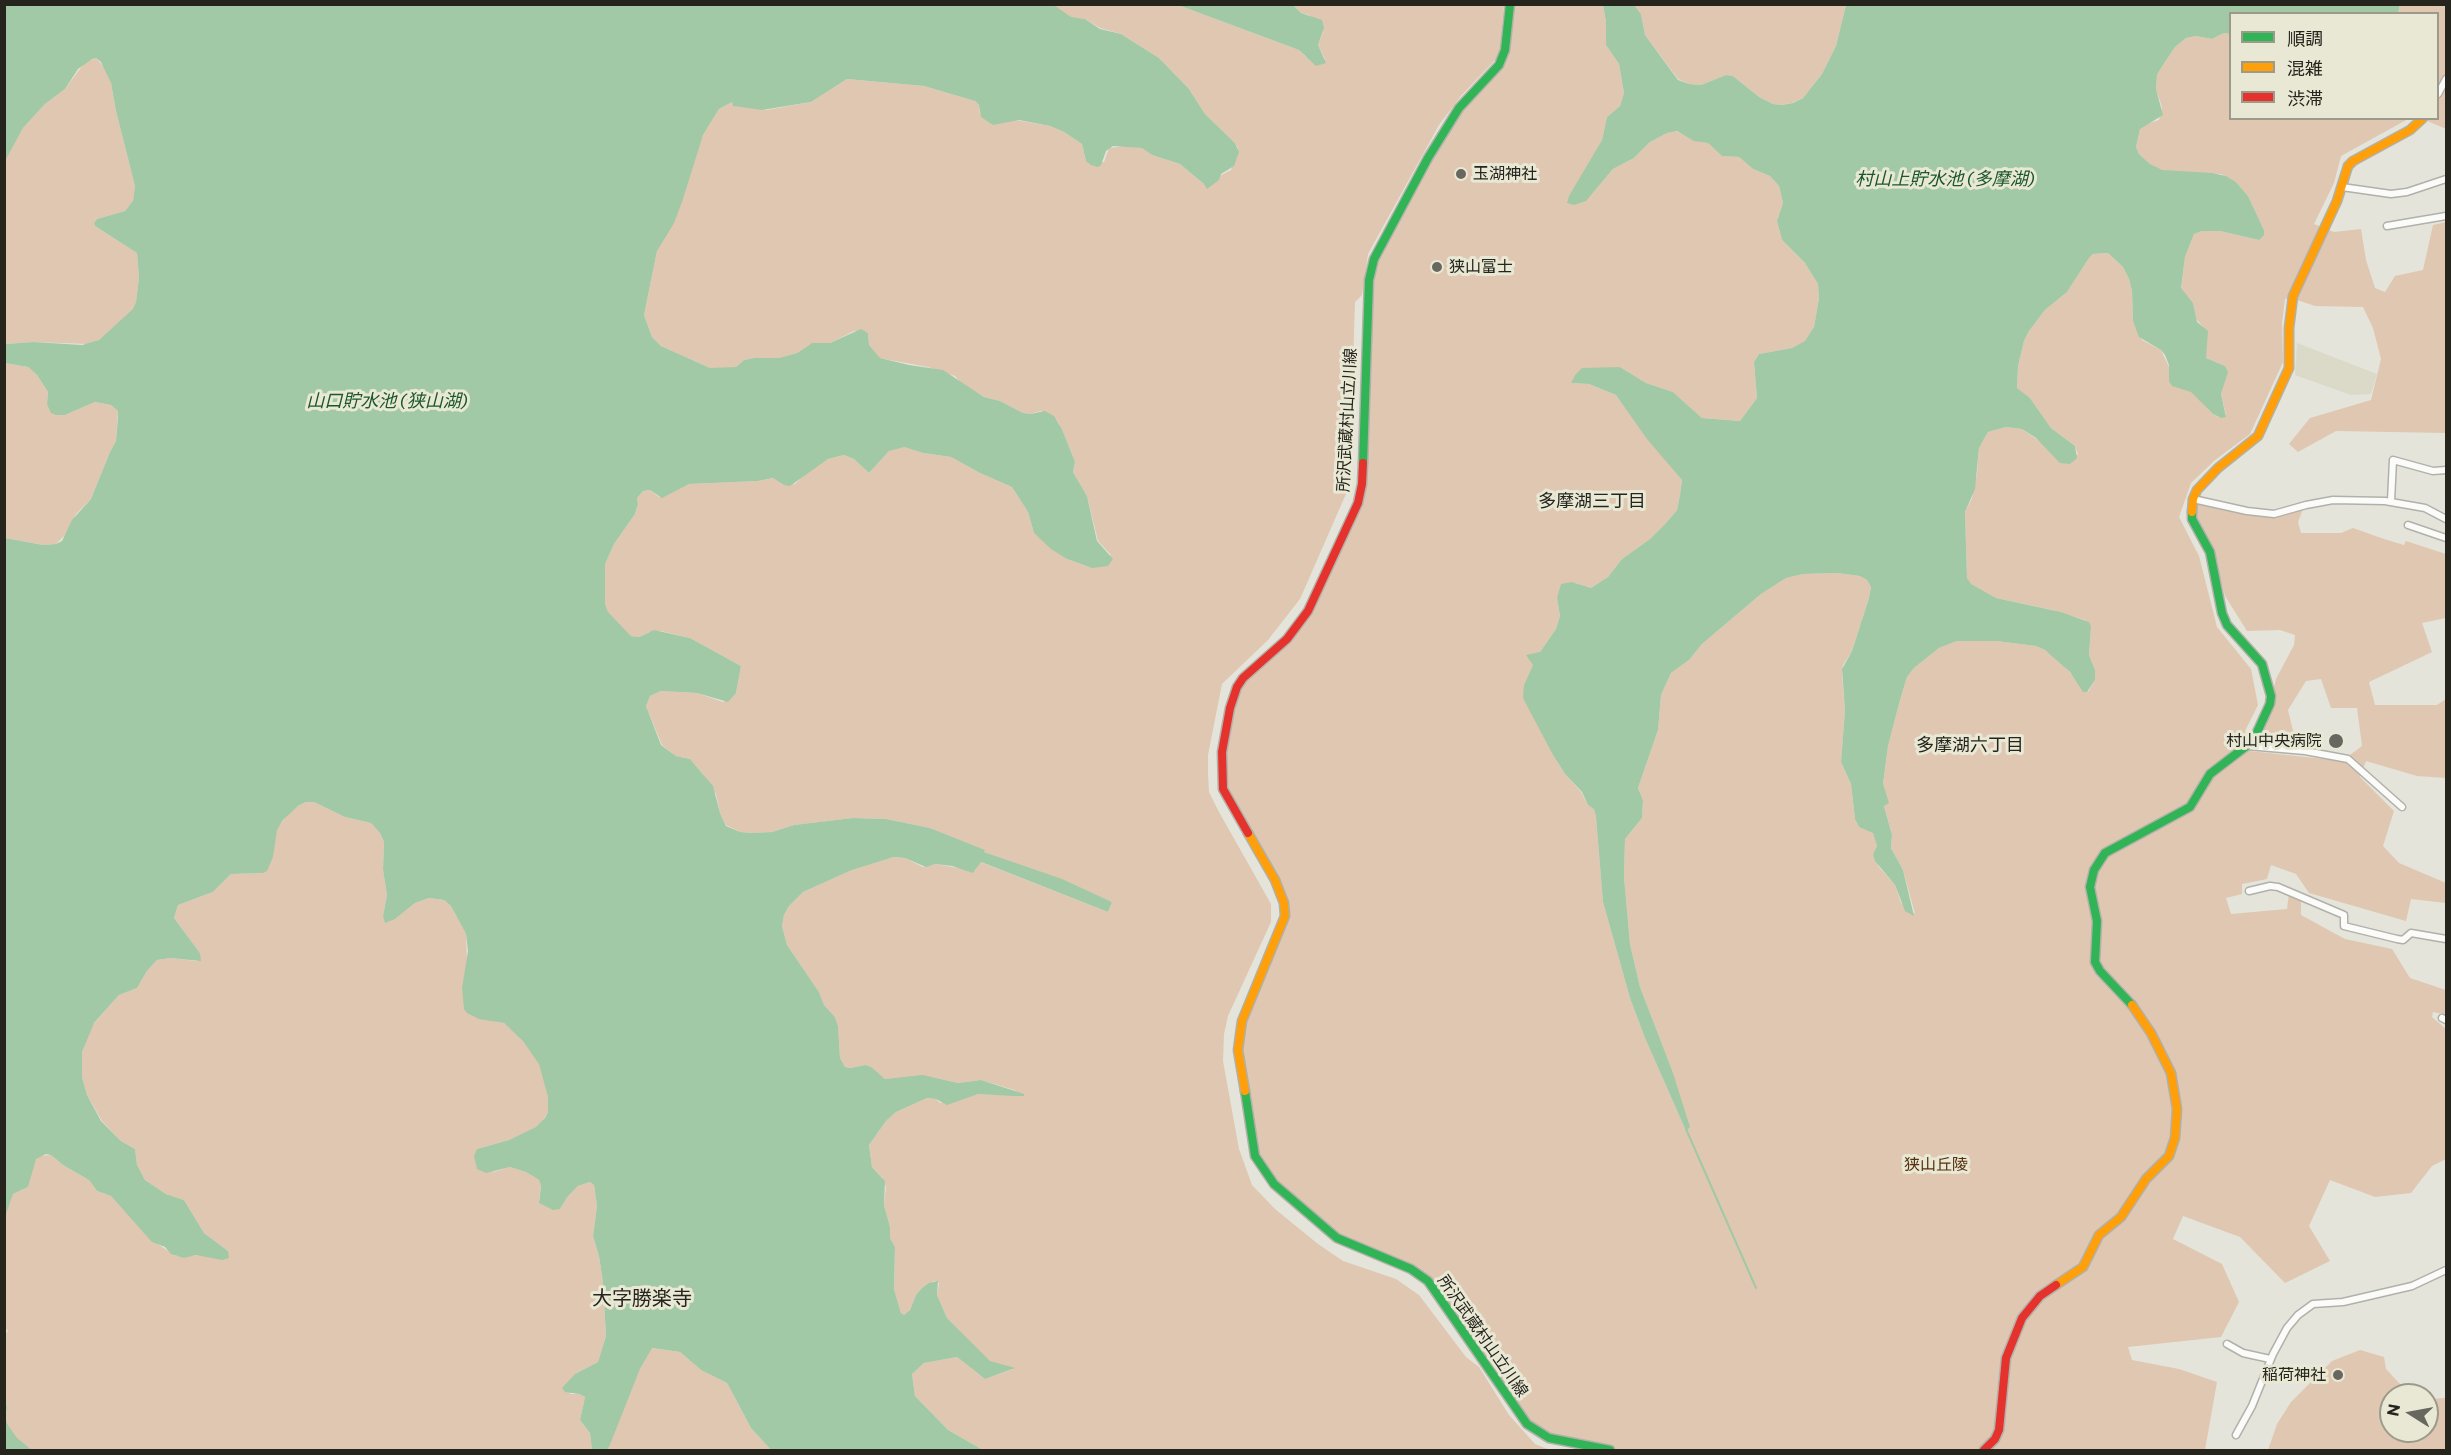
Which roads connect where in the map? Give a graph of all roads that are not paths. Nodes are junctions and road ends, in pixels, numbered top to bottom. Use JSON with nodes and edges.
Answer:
{"nodes":[{"id":1,"x":1510,"y":4,"type":"edge"},
{"id":2,"x":2420,"y":120,"type":"edge"},
{"id":3,"x":2446,"y":178,"type":"edge"},
{"id":4,"x":2342,"y":187,"type":"junction"},
{"id":5,"x":2446,"y":216,"type":"edge"},
{"id":6,"x":2387,"y":226,"type":"dead end"},
{"id":7,"x":2446,"y":470,"type":"edge"},
{"id":8,"x":2193,"y":499,"type":"junction"},
{"id":9,"x":2391,"y":501,"type":"junction"},
{"id":10,"x":2446,"y":519,"type":"edge"},
{"id":11,"x":2408,"y":525,"type":"dead end"},
{"id":12,"x":2446,"y":538,"type":"edge"},
{"id":13,"x":2248,"y":746,"type":"junction"},
{"id":14,"x":2402,"y":807,"type":"dead end"},
{"id":15,"x":2249,"y":891,"type":"dead end"},
{"id":16,"x":2446,"y":939,"type":"edge"},
{"id":17,"x":2446,"y":1270,"type":"edge"},
{"id":18,"x":2227,"y":1344,"type":"dead end"},
{"id":19,"x":2270,"y":1359,"type":"junction"},
{"id":20,"x":2236,"y":1436,"type":"dead end"},
{"id":21,"x":1610,"y":1450,"type":"edge"},
{"id":22,"x":1984,"y":1450,"type":"edge"}],
"edges":[{"from":1,"to":21,"type":"main road","name":"所沢武蔵村山立川線"},
{"from":2,"to":4,"type":"main road"},
{"from":3,"to":4,"type":"street"},
{"from":4,"to":8,"type":"main road"},
{"from":5,"to":6,"type":"street"},
{"from":7,"to":9,"type":"street"},
{"from":8,"to":9,"type":"street"},
{"from":8,"to":13,"type":"main road"},
{"from":9,"to":10,"type":"street"},
{"from":11,"to":12,"type":"street"},
{"from":13,"to":14,"type":"street"},
{"from":13,"to":22,"type":"main road"},
{"from":15,"to":16,"type":"street"},
{"from":17,"to":19,"type":"street"},
{"from":18,"to":19,"type":"street"},
{"from":19,"to":20,"type":"street"}]}
